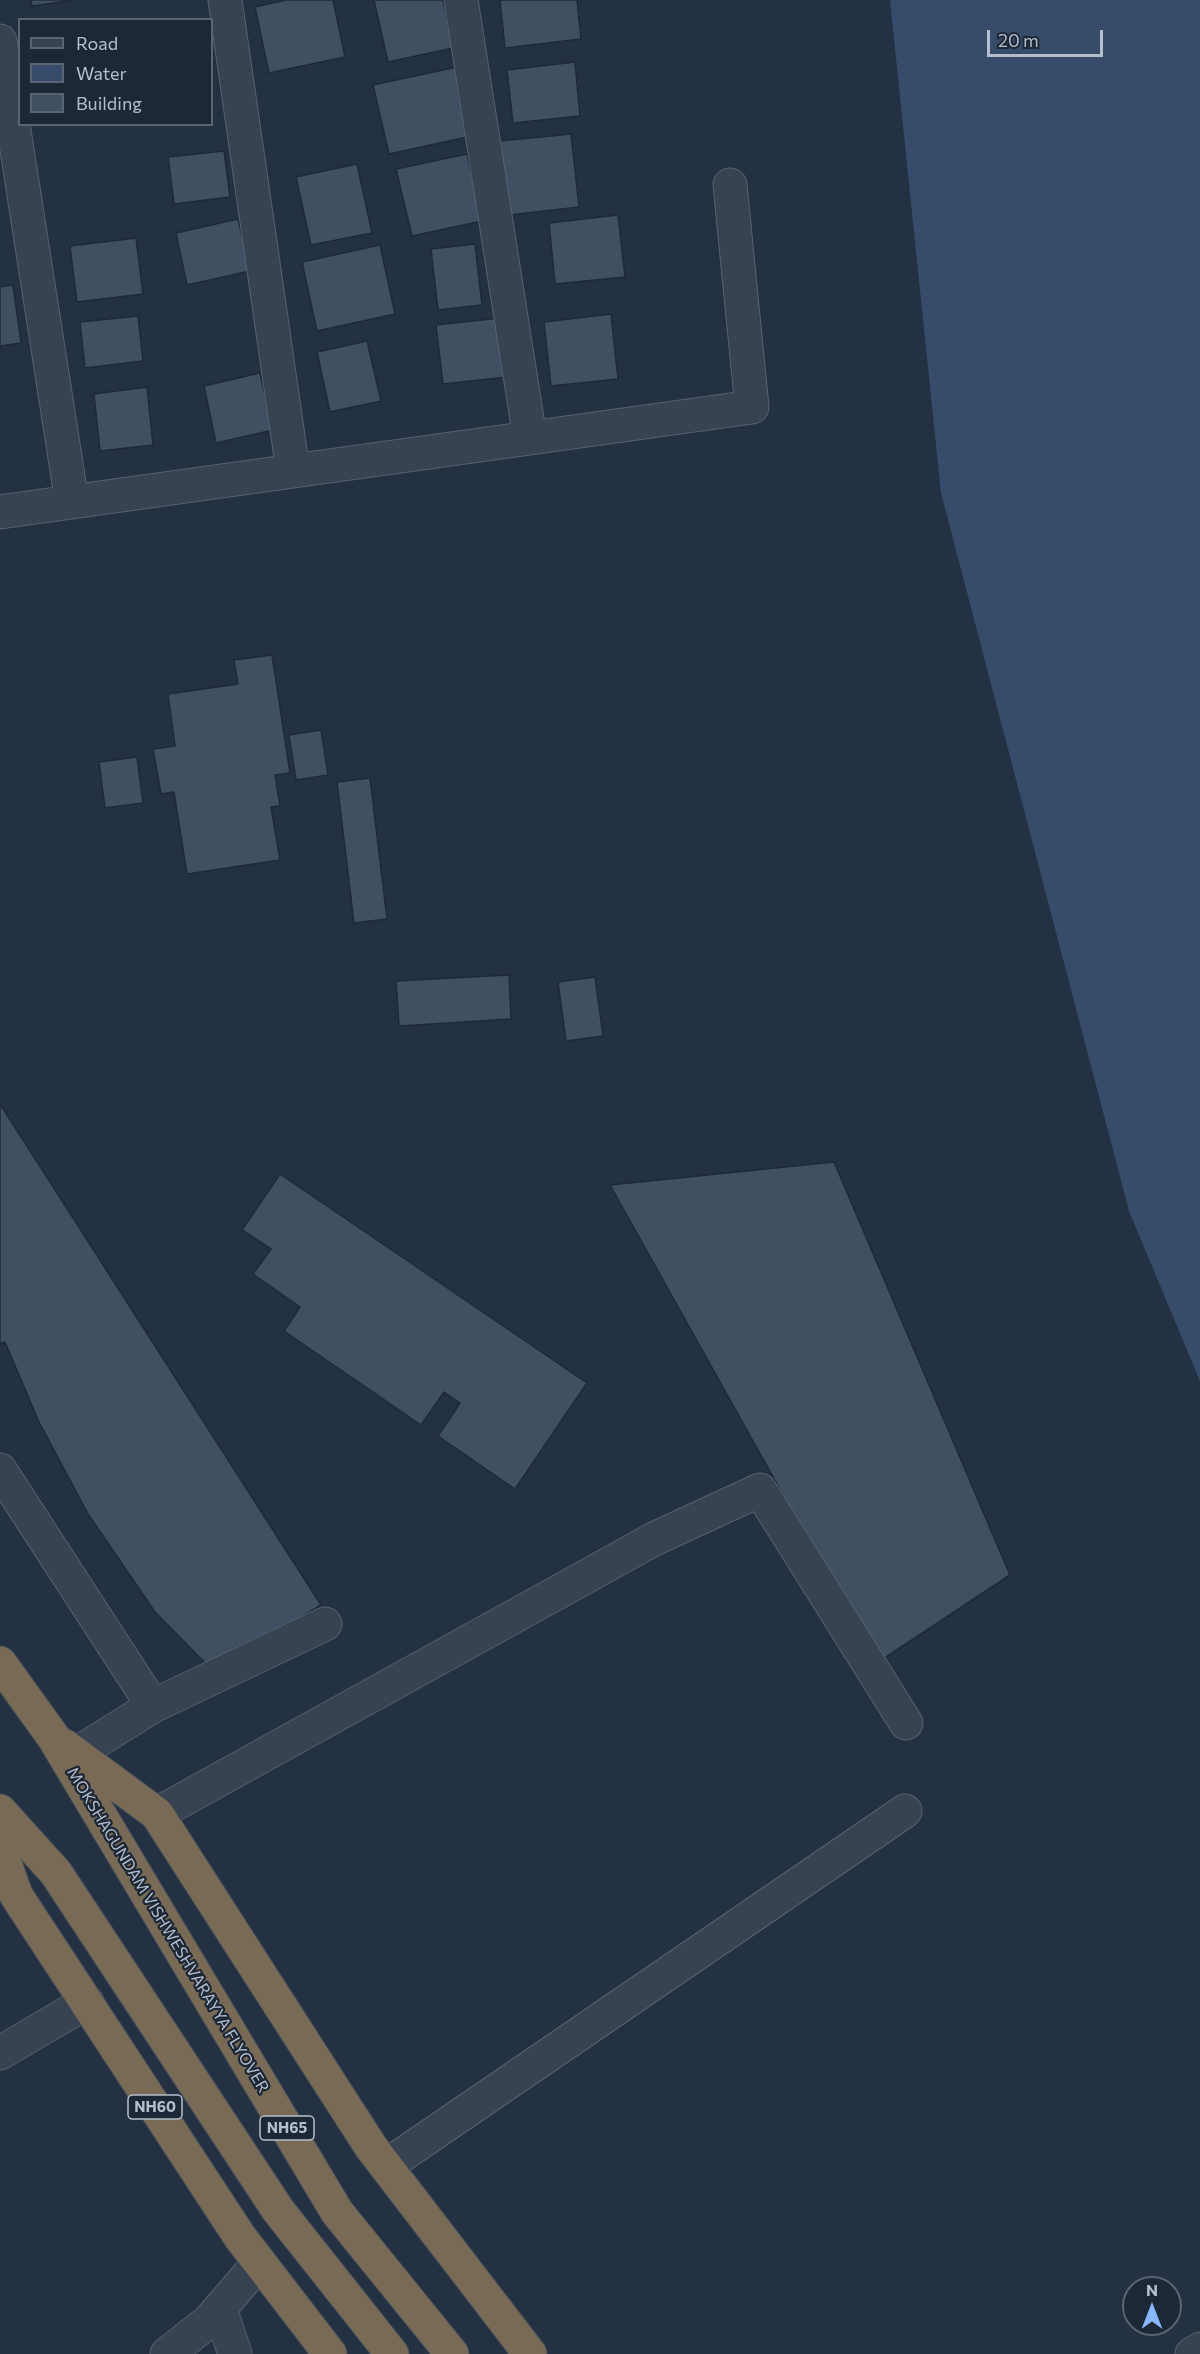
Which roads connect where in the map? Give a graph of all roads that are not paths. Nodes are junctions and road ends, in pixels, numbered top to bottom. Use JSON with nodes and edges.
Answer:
{"nodes":[{"id":1,"x":225,"y":0,"type":"edge"},
{"id":2,"x":461,"y":0,"type":"edge"},
{"id":3,"x":0,"y":41,"type":"edge"},
{"id":4,"x":730,"y":185,"type":"dead end"},
{"id":5,"x":530,"y":438,"type":"junction"},
{"id":6,"x":293,"y":471,"type":"junction"},
{"id":7,"x":72,"y":502,"type":"junction"},
{"id":8,"x":0,"y":512,"type":"edge"},
{"id":9,"x":0,"y":1470,"type":"edge"},
{"id":10,"x":325,"y":1624,"type":"dead end"},
{"id":11,"x":0,"y":1663,"type":"edge"},
{"id":12,"x":153,"y":1706,"type":"junction"},
{"id":13,"x":906,"y":1723,"type":"dead end"},
{"id":14,"x":65,"y":1746,"type":"junction"},
{"id":15,"x":905,"y":1810,"type":"dead end"},
{"id":16,"x":0,"y":1811,"type":"edge"},
{"id":17,"x":157,"y":1814,"type":"junction"},
{"id":18,"x":0,"y":1849,"type":"edge"},
{"id":19,"x":87,"y":2002,"type":"junction"},
{"id":20,"x":0,"y":2053,"type":"edge"},
{"id":21,"x":386,"y":2166,"type":"junction"},
{"id":22,"x":259,"y":2263,"type":"junction"},
{"id":23,"x":219,"y":2309,"type":"junction"},
{"id":24,"x":1200,"y":2349,"type":"edge"},
{"id":25,"x":167,"y":2354,"type":"edge"},
{"id":26,"x":235,"y":2354,"type":"edge"},
{"id":27,"x":330,"y":2354,"type":"edge"},
{"id":28,"x":393,"y":2354,"type":"edge"},
{"id":29,"x":452,"y":2354,"type":"edge"},
{"id":30,"x":531,"y":2354,"type":"edge"},
{"id":31,"x":1192,"y":2354,"type":"edge"}],
"edges":[{"from":1,"to":6,"type":"street"},
{"from":2,"to":5,"type":"street"},
{"from":3,"to":7,"type":"street"},
{"from":4,"to":5,"type":"street"},
{"from":5,"to":6,"type":"street"},
{"from":6,"to":7,"type":"street"},
{"from":7,"to":8,"type":"street"},
{"from":9,"to":12,"type":"street"},
{"from":10,"to":12,"type":"street"},
{"from":11,"to":14,"type":"highway"},
{"from":12,"to":14,"type":"street"},
{"from":13,"to":17,"type":"street"},
{"from":14,"to":17,"type":"highway"},
{"from":14,"to":29,"type":"highway","name":"MOKSHAGUNDAM VISHWESHVARAYYA FLYOVER","number":"NH65"},
{"from":15,"to":21,"type":"street"},
{"from":16,"to":28,"type":"highway"},
{"from":17,"to":21,"type":"highway"},
{"from":18,"to":19,"type":"highway","number":"NH60"},
{"from":19,"to":20,"type":"street"},
{"from":19,"to":22,"type":"highway","number":"NH60"},
{"from":21,"to":30,"type":"highway"},
{"from":22,"to":23,"type":"street"},
{"from":22,"to":27,"type":"highway","number":"NH60"},
{"from":23,"to":25,"type":"street"},
{"from":23,"to":26,"type":"street"},
{"from":24,"to":31,"type":"street"}]}
